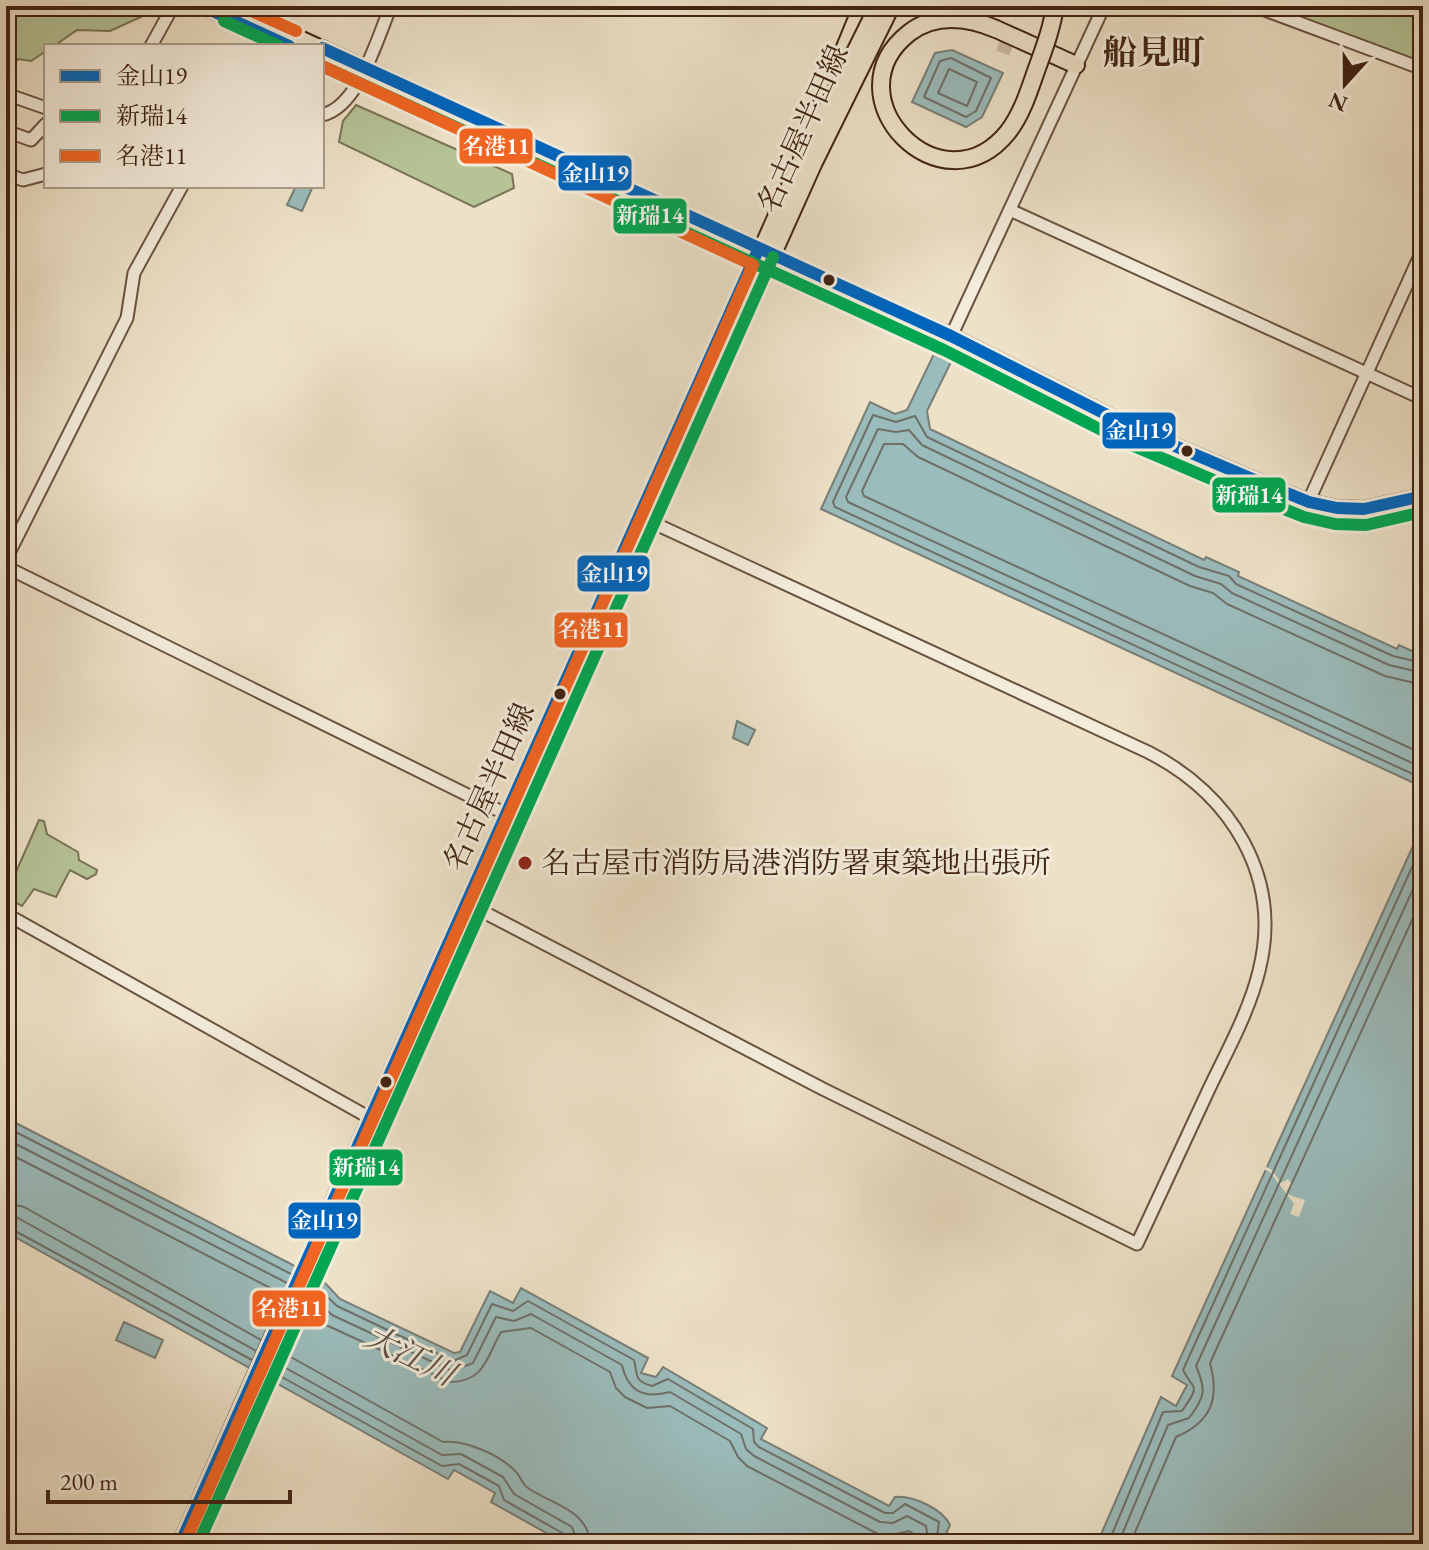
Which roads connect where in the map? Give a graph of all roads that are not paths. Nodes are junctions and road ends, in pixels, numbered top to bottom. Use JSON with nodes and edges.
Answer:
{"nodes":[{"id":1,"x":173,"y":6,"type":"edge"},
{"id":2,"x":202,"y":6,"type":"edge"},
{"id":3,"x":231,"y":6,"type":"edge"},
{"id":4,"x":391,"y":6,"type":"edge"},
{"id":5,"x":864,"y":6,"type":"edge"},
{"id":6,"x":878,"y":6,"type":"edge"},
{"id":7,"x":885,"y":6,"type":"edge"},
{"id":8,"x":891,"y":6,"type":"edge"},
{"id":9,"x":900,"y":6,"type":"edge"},
{"id":10,"x":1045,"y":6,"type":"edge"},
{"id":11,"x":1055,"y":6,"type":"edge"},
{"id":12,"x":1104,"y":6,"type":"edge"},
{"id":13,"x":1254,"y":6,"type":"edge"},
{"id":14,"x":1000,"y":40,"type":"junction"},
{"id":15,"x":152,"y":44,"type":"edge"},
{"id":16,"x":285,"y":44,"type":"edge"},
{"id":17,"x":313,"y":44,"type":"edge"},
{"id":18,"x":324,"y":49,"type":"edge"},
{"id":19,"x":324,"y":62,"type":"edge"},
{"id":20,"x":1423,"y":69,"type":"edge"},
{"id":21,"x":1074,"y":70,"type":"junction"},
{"id":22,"x":362,"y":73,"type":"junction"},
{"id":23,"x":6,"y":94,"type":"edge"},
{"id":24,"x":44,"y":107,"type":"edge"},
{"id":25,"x":324,"y":115,"type":"edge"},
{"id":26,"x":44,"y":126,"type":"edge"},
{"id":27,"x":6,"y":131,"type":"edge"},
{"id":28,"x":814,"y":162,"type":"junction"},
{"id":29,"x":6,"y":174,"type":"edge"},
{"id":30,"x":44,"y":175,"type":"edge"},
{"id":31,"x":181,"y":188,"type":"edge"},
{"id":32,"x":1010,"y":210,"type":"junction"},
{"id":33,"x":1423,"y":249,"type":"edge"},
{"id":34,"x":762,"y":261,"type":"junction"},
{"id":35,"x":949,"y":340,"type":"junction"},
{"id":36,"x":1367,"y":373,"type":"junction"},
{"id":37,"x":1423,"y":399,"type":"edge"},
{"id":38,"x":1423,"y":496,"type":"edge"},
{"id":39,"x":1306,"y":508,"type":"junction"},
{"id":40,"x":1423,"y":509,"type":"edge"},
{"id":41,"x":639,"y":516,"type":"junction"},
{"id":42,"x":656,"y":525,"type":"junction"},
{"id":43,"x":6,"y":559,"type":"edge"},
{"id":44,"x":6,"y":567,"type":"edge"},
{"id":45,"x":506,"y":814,"type":"junction"},
{"id":46,"x":466,"y":904,"type":"junction"},
{"id":47,"x":485,"y":912,"type":"junction"},
{"id":48,"x":6,"y":914,"type":"edge"},
{"id":49,"x":370,"y":1118,"type":"junction"},
{"id":50,"x":181,"y":1544,"type":"edge"},
{"id":51,"x":194,"y":1544,"type":"edge"},
{"id":52,"x":202,"y":1544,"type":"edge"}],
"edges":[{"from":1,"to":15,"type":"street"},
{"from":2,"to":16,"type":"main road"},
{"from":3,"to":17,"type":"main road"},
{"from":4,"to":22,"type":"street"},
{"from":5,"to":34,"type":"highway","bridge":true},
{"from":6,"to":34,"type":"highway","bridge":true},
{"from":7,"to":34,"type":"main road","name":"名古屋半田線"},
{"from":8,"to":28,"type":"highway","bridge":true},
{"from":9,"to":28,"type":"highway","bridge":true},
{"from":10,"to":14,"type":"highway"},
{"from":11,"to":14,"type":"highway","bridge":true},
{"from":12,"to":21,"type":"street"},
{"from":13,"to":20,"type":"street"},
{"from":14,"to":21,"type":"highway"},
{"from":14,"to":21,"type":"highway"},
{"from":18,"to":22,"type":"main road"},
{"from":19,"to":22,"type":"main road"},
{"from":21,"to":32,"type":"street"},
{"from":22,"to":25,"type":"street"},
{"from":22,"to":34,"type":"main road"},
{"from":23,"to":24,"type":"street"},
{"from":26,"to":27,"type":"street"},
{"from":28,"to":51,"type":"highway","bridge":true},
{"from":29,"to":30,"type":"street"},
{"from":31,"to":43,"type":"street"},
{"from":32,"to":35,"type":"street"},
{"from":32,"to":36,"type":"street"},
{"from":33,"to":36,"type":"street"},
{"from":34,"to":35,"type":"main road"},
{"from":34,"to":41,"type":"main road","name":"名古屋半田線"},
{"from":34,"to":42,"type":"main road","name":"名古屋半田線"},
{"from":34,"to":50,"type":"highway","bridge":true},
{"from":35,"to":39,"type":"main road"},
{"from":36,"to":37,"type":"street"},
{"from":36,"to":39,"type":"street"},
{"from":38,"to":39,"type":"main road"},
{"from":39,"to":40,"type":"main road"},
{"from":41,"to":42,"type":"street"},
{"from":41,"to":45,"type":"main road","name":"名古屋半田線"},
{"from":42,"to":47,"type":"main road","name":"名古屋半田線"},
{"from":42,"to":47,"type":"street"},
{"from":44,"to":45,"type":"street"},
{"from":45,"to":46,"type":"main road","name":"名古屋半田線"},
{"from":46,"to":47,"type":"street"},
{"from":46,"to":49,"type":"main road","name":"名古屋半田線"},
{"from":47,"to":52,"type":"main road","name":"名古屋半田線","bridge":true},
{"from":48,"to":49,"type":"street"},
{"from":49,"to":50,"type":"main road","name":"名古屋半田線","bridge":true}]}
